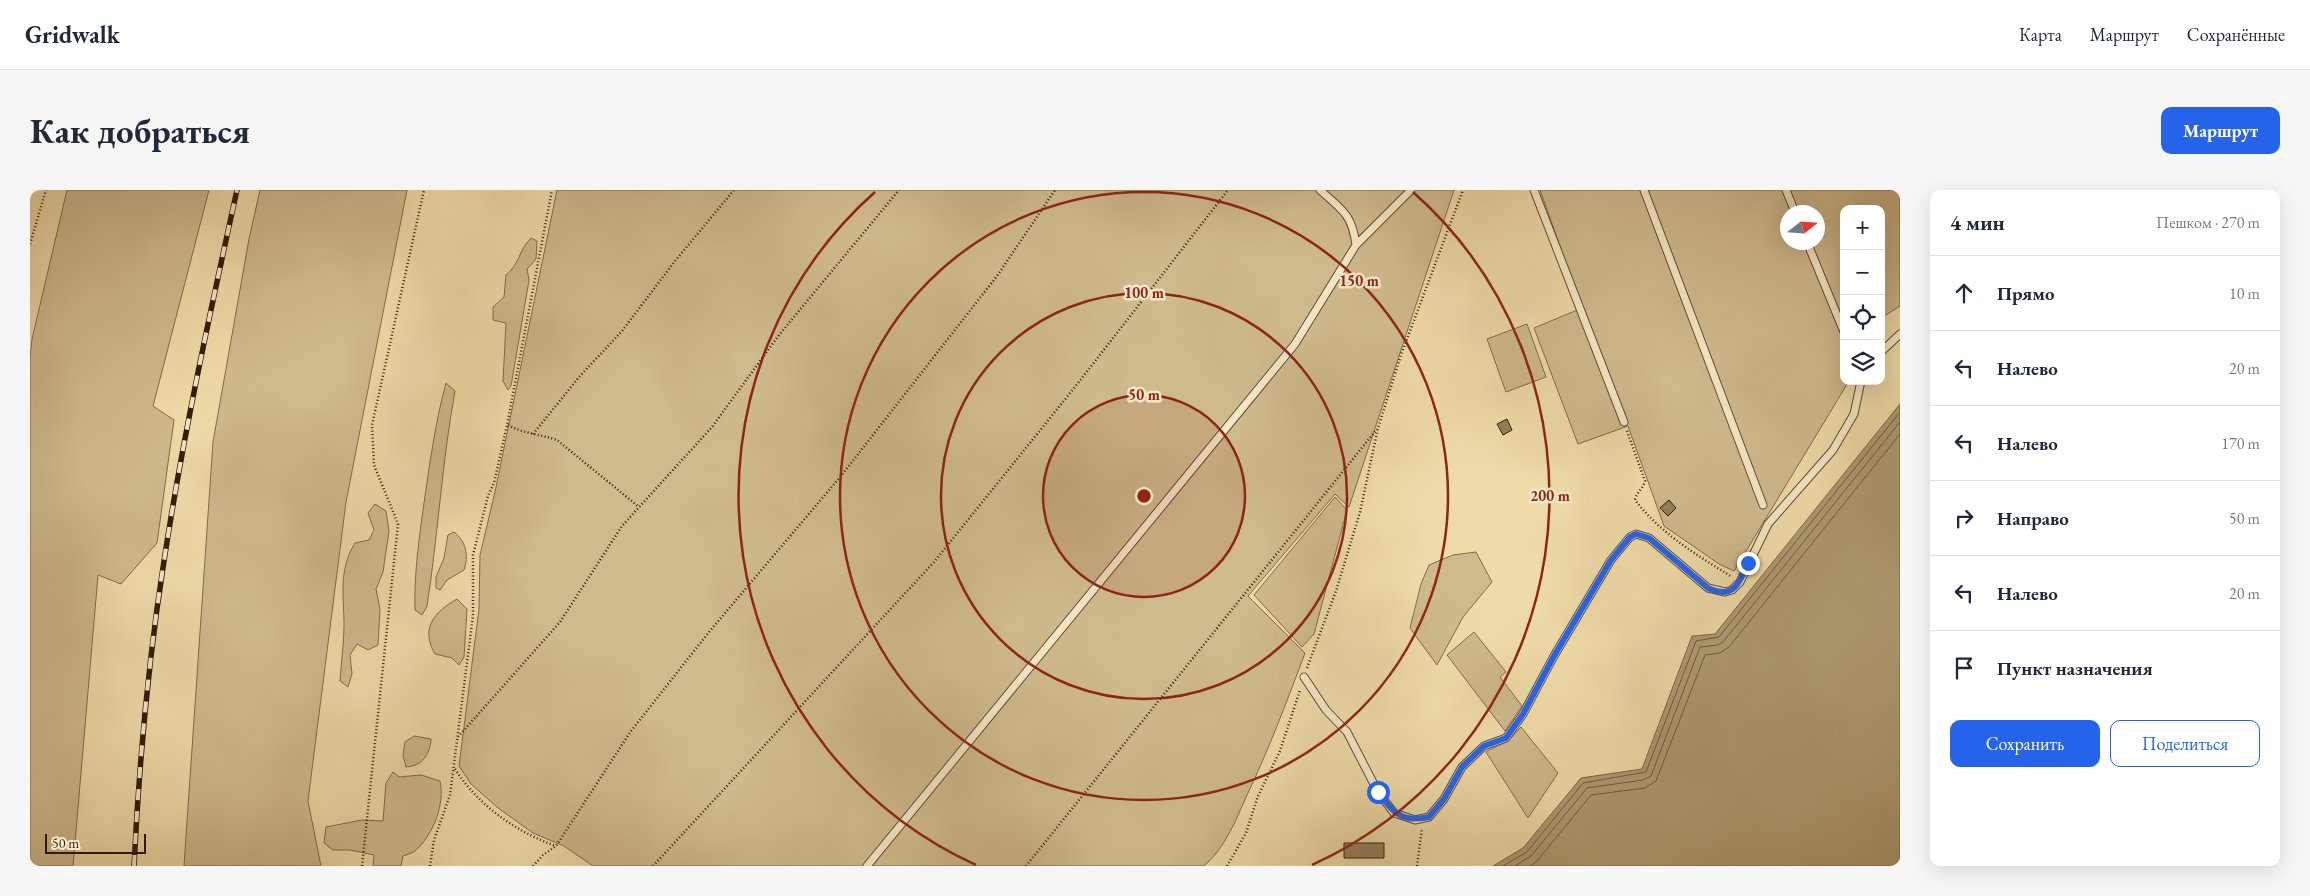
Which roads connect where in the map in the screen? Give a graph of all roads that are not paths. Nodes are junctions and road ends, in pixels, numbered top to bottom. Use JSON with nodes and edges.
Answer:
{"nodes":[{"id":1,"x":1320,"y":190,"type":"edge"},
{"id":2,"x":1412,"y":190,"type":"edge"},
{"id":3,"x":1534,"y":190,"type":"edge"},
{"id":4,"x":1644,"y":190,"type":"edge"},
{"id":5,"x":1786,"y":190,"type":"edge"},
{"id":6,"x":1792,"y":205,"type":"edge"},
{"id":7,"x":1356,"y":245,"type":"junction"},
{"id":8,"x":1811,"y":250,"type":"edge"},
{"id":9,"x":1840,"y":322,"type":"edge"},
{"id":10,"x":1900,"y":334,"type":"edge"},
{"id":11,"x":1885,"y":348,"type":"edge"},
{"id":12,"x":1860,"y":385,"type":"edge"},
{"id":13,"x":1624,"y":422,"type":"road end"},
{"id":14,"x":1763,"y":505,"type":"dead end"},
{"id":15,"x":1304,"y":677,"type":"road end"},
{"id":16,"x":867,"y":866,"type":"edge"}],
"edges":[{"from":1,"to":7,"type":"lane"},
{"from":2,"to":7,"type":"lane"},
{"from":3,"to":13,"type":"lane"},
{"from":4,"to":14,"type":"lane"},
{"from":5,"to":6,"type":"lane"},
{"from":7,"to":16,"type":"lane"},
{"from":8,"to":9,"type":"lane"},
{"from":10,"to":11,"type":"lane"},
{"from":12,"to":15,"type":"lane"}]}
